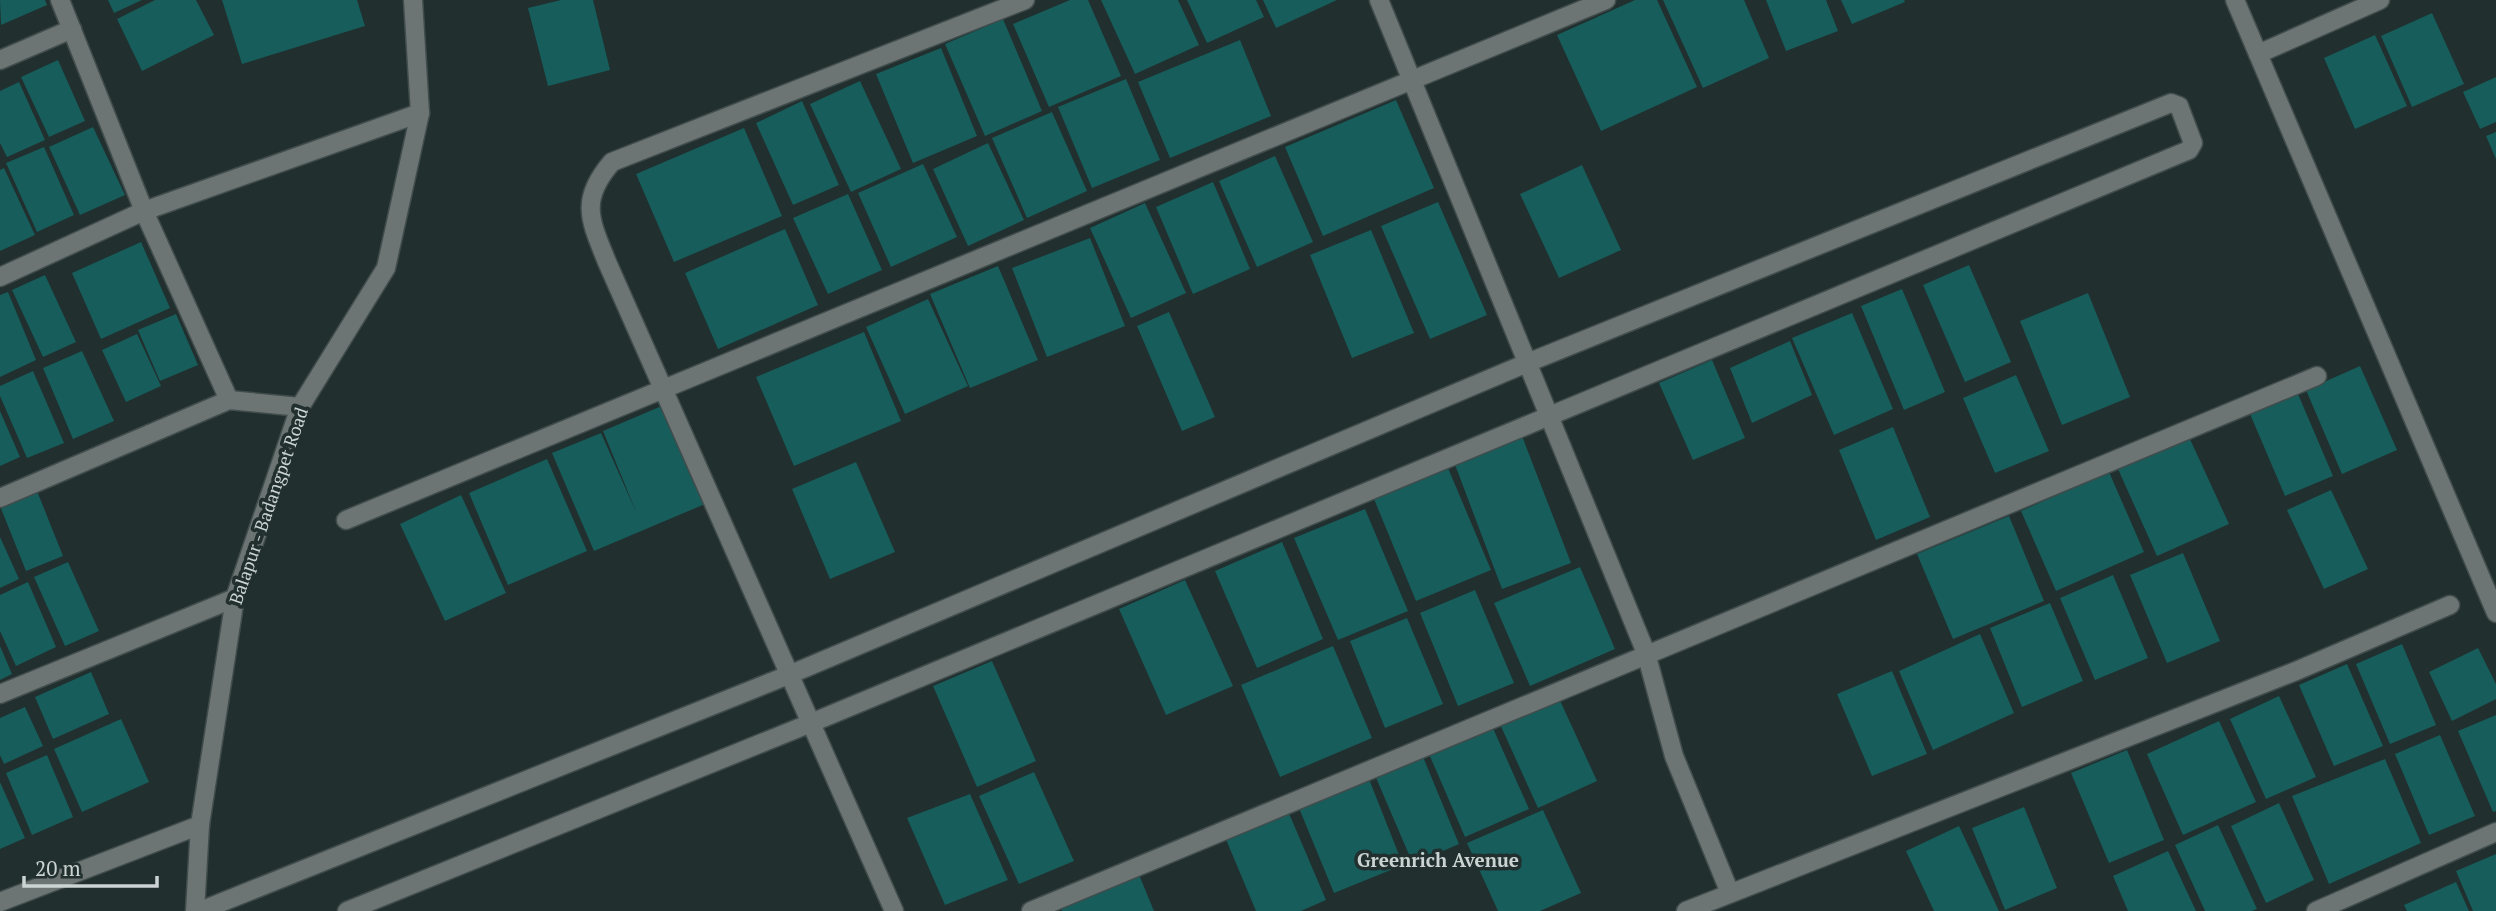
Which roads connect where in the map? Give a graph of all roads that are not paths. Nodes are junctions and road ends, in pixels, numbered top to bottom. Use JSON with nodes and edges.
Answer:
{"nodes":[{"id":1,"x":60,"y":0,"type":"edge"},
{"id":2,"x":413,"y":0,"type":"edge"},
{"id":3,"x":1025,"y":0,"type":"edge"},
{"id":4,"x":1379,"y":0,"type":"edge"},
{"id":5,"x":1606,"y":0,"type":"edge"},
{"id":6,"x":2235,"y":0,"type":"edge"},
{"id":7,"x":2379,"y":0,"type":"edge"},
{"id":8,"x":72,"y":29,"type":"junction"},
{"id":9,"x":2258,"y":54,"type":"junction"},
{"id":10,"x":0,"y":60,"type":"edge"},
{"id":11,"x":1412,"y":79,"type":"junction"},
{"id":12,"x":419,"y":113,"type":"junction"},
{"id":13,"x":144,"y":211,"type":"junction"},
{"id":14,"x":0,"y":277,"type":"edge"},
{"id":15,"x":1527,"y":363,"type":"junction"},
{"id":16,"x":2318,"y":376,"type":"dead end"},
{"id":17,"x":664,"y":389,"type":"junction"},
{"id":18,"x":229,"y":400,"type":"junction"},
{"id":19,"x":300,"y":407,"type":"junction"},
{"id":20,"x":1547,"y":418,"type":"junction"},
{"id":21,"x":0,"y":498,"type":"edge"},
{"id":22,"x":346,"y":520,"type":"dead end"},
{"id":23,"x":235,"y":598,"type":"junction"},
{"id":24,"x":2450,"y":605,"type":"dead end"},
{"id":25,"x":2496,"y":613,"type":"edge"},
{"id":26,"x":1646,"y":653,"type":"junction"},
{"id":27,"x":791,"y":674,"type":"junction"},
{"id":28,"x":0,"y":694,"type":"edge"},
{"id":29,"x":811,"y":723,"type":"junction"},
{"id":30,"x":200,"y":825,"type":"junction"},
{"id":31,"x":2496,"y":832,"type":"edge"},
{"id":32,"x":1731,"y":893,"type":"junction"},
{"id":33,"x":0,"y":902,"type":"edge"},
{"id":34,"x":197,"y":911,"type":"edge"},
{"id":35,"x":347,"y":911,"type":"edge"},
{"id":36,"x":894,"y":911,"type":"edge"},
{"id":37,"x":1031,"y":911,"type":"edge"},
{"id":38,"x":1686,"y":911,"type":"edge"},
{"id":39,"x":2316,"y":911,"type":"edge"}],
"edges":[{"from":1,"to":8,"type":"street"},
{"from":2,"to":12,"type":"street","name":"Balapur - Badangpet Road"},
{"from":3,"to":17,"type":"street"},
{"from":4,"to":11,"type":"street"},
{"from":5,"to":11,"type":"street"},
{"from":6,"to":9,"type":"street"},
{"from":7,"to":9,"type":"street"},
{"from":8,"to":10,"type":"street"},
{"from":8,"to":13,"type":"street"},
{"from":9,"to":25,"type":"street"},
{"from":11,"to":15,"type":"street"},
{"from":11,"to":17,"type":"street"},
{"from":12,"to":13,"type":"street"},
{"from":12,"to":19,"type":"street","name":"Balapur - Badangpet Road"},
{"from":13,"to":14,"type":"street"},
{"from":13,"to":18,"type":"street"},
{"from":15,"to":20,"type":"street"},
{"from":15,"to":20,"type":"street"},
{"from":15,"to":27,"type":"street"},
{"from":16,"to":26,"type":"street"},
{"from":17,"to":22,"type":"street"},
{"from":17,"to":27,"type":"street"},
{"from":18,"to":19,"type":"street"},
{"from":18,"to":21,"type":"street"},
{"from":19,"to":23,"type":"street","name":"Balapur - Badangpet Road"},
{"from":20,"to":26,"type":"street"},
{"from":20,"to":29,"type":"street"},
{"from":23,"to":28,"type":"street"},
{"from":23,"to":30,"type":"street","name":"Balapur - Badangpet Road"},
{"from":24,"to":32,"type":"street"},
{"from":26,"to":32,"type":"street"},
{"from":26,"to":37,"type":"street"},
{"from":27,"to":29,"type":"street"},
{"from":27,"to":34,"type":"street"},
{"from":29,"to":35,"type":"street"},
{"from":29,"to":36,"type":"street"},
{"from":30,"to":33,"type":"street"},
{"from":30,"to":34,"type":"street","name":"Balapur - Badangpet Road"},
{"from":31,"to":39,"type":"street"},
{"from":32,"to":38,"type":"street"}]}
